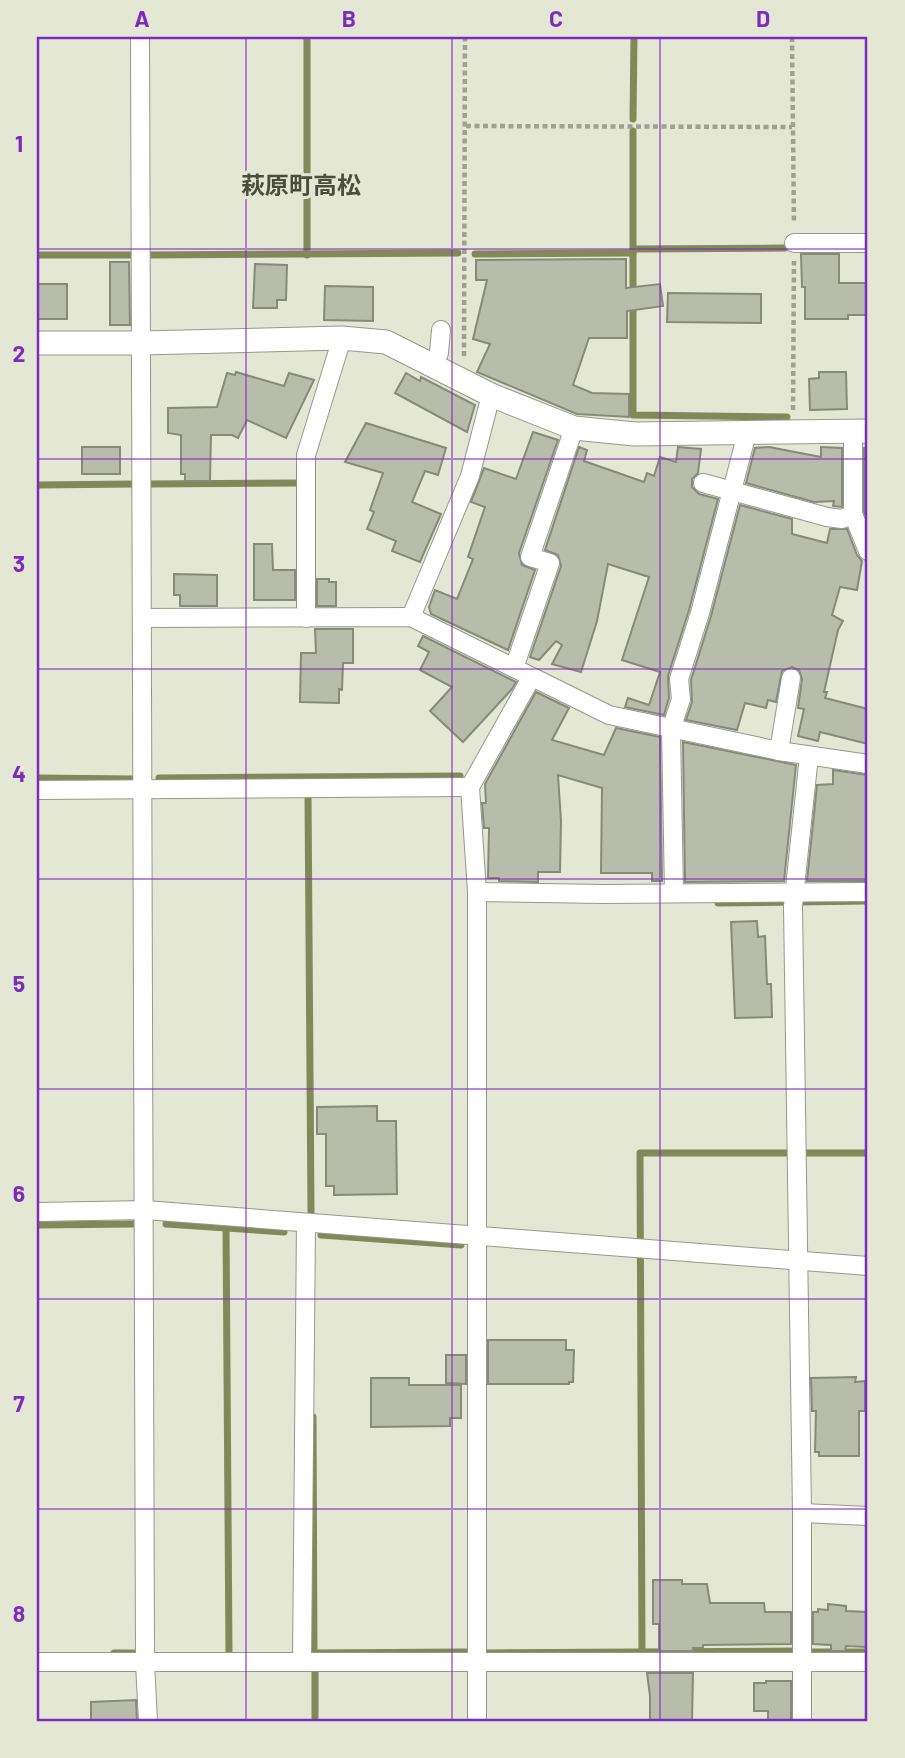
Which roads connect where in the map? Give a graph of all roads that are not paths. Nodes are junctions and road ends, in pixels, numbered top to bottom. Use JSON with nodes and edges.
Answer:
{"nodes":[{"id":1,"x":140,"y":37,"type":"edge"},
{"id":2,"x":794,"y":243,"type":"dead end"},
{"id":3,"x":868,"y":243,"type":"edge"},
{"id":4,"x":441,"y":330,"type":"dead end"},
{"id":5,"x":342,"y":338,"type":"junction"},
{"id":6,"x":37,"y":342,"type":"edge"},
{"id":7,"x":141,"y":343,"type":"junction"},
{"id":8,"x":433,"y":365,"type":"junction"},
{"id":9,"x":491,"y":396,"type":"junction"},
{"id":10,"x":575,"y":428,"type":"junction"},
{"id":11,"x":861,"y":432,"type":"edge"},
{"id":12,"x":747,"y":433,"type":"junction"},
{"id":13,"x":703,"y":483,"type":"dead end"},
{"id":14,"x":732,"y":491,"type":"junction"},
{"id":15,"x":853,"y":514,"type":"junction"},
{"id":16,"x":868,"y":551,"type":"edge"},
{"id":17,"x":411,"y":617,"type":"junction"},
{"id":18,"x":143,"y":618,"type":"junction"},
{"id":19,"x":306,"y":618,"type":"junction"},
{"id":20,"x":514,"y":668,"type":"junction"},
{"id":21,"x":531,"y":678,"type":"junction"},
{"id":22,"x":791,"y":678,"type":"dead end"},
{"id":23,"x":671,"y":730,"type":"junction"},
{"id":24,"x":779,"y":751,"type":"junction"},
{"id":25,"x":808,"y":756,"type":"junction"},
{"id":26,"x":868,"y":764,"type":"edge"},
{"id":27,"x":470,"y":787,"type":"junction"},
{"id":28,"x":142,"y":789,"type":"junction"},
{"id":29,"x":37,"y":790,"type":"edge"},
{"id":30,"x":477,"y":892,"type":"junction"},
{"id":31,"x":868,"y":892,"type":"edge"},
{"id":32,"x":674,"y":893,"type":"junction"},
{"id":33,"x":795,"y":893,"type":"junction"},
{"id":34,"x":145,"y":1210,"type":"junction"},
{"id":35,"x":37,"y":1212,"type":"edge"},
{"id":36,"x":306,"y":1223,"type":"junction"},
{"id":37,"x":477,"y":1236,"type":"junction"},
{"id":38,"x":797,"y":1260,"type":"junction"},
{"id":39,"x":868,"y":1265,"type":"edge"},
{"id":40,"x":802,"y":1513,"type":"junction"},
{"id":41,"x":868,"y":1516,"type":"edge"},
{"id":42,"x":302,"y":1661,"type":"junction"},
{"id":43,"x":475,"y":1661,"type":"junction"},
{"id":44,"x":801,"y":1661,"type":"junction"},
{"id":45,"x":37,"y":1662,"type":"edge"},
{"id":46,"x":868,"y":1662,"type":"edge"},
{"id":47,"x":145,"y":1663,"type":"junction"},
{"id":48,"x":148,"y":1721,"type":"edge"},
{"id":49,"x":477,"y":1721,"type":"edge"},
{"id":50,"x":802,"y":1721,"type":"edge"}],
"edges":[{"from":1,"to":7,"type":"street"},
{"from":2,"to":3,"type":"street"},
{"from":4,"to":8,"type":"street"},
{"from":5,"to":7,"type":"street"},
{"from":5,"to":8,"type":"street"},
{"from":5,"to":19,"type":"street"},
{"from":6,"to":7,"type":"street"},
{"from":7,"to":18,"type":"street"},
{"from":8,"to":9,"type":"street"},
{"from":9,"to":10,"type":"street"},
{"from":9,"to":17,"type":"street"},
{"from":10,"to":12,"type":"street"},
{"from":10,"to":20,"type":"street"},
{"from":11,"to":12,"type":"street"},
{"from":11,"to":15,"type":"street"},
{"from":12,"to":14,"type":"street"},
{"from":13,"to":14,"type":"street"},
{"from":14,"to":15,"type":"street"},
{"from":14,"to":23,"type":"street"},
{"from":15,"to":16,"type":"street"},
{"from":17,"to":19,"type":"street"},
{"from":17,"to":20,"type":"street"},
{"from":18,"to":19,"type":"street"},
{"from":18,"to":28,"type":"street"},
{"from":20,"to":21,"type":"street"},
{"from":21,"to":23,"type":"street"},
{"from":21,"to":27,"type":"street"},
{"from":22,"to":24,"type":"street"},
{"from":23,"to":24,"type":"street"},
{"from":23,"to":32,"type":"street"},
{"from":24,"to":25,"type":"street"},
{"from":25,"to":26,"type":"street"},
{"from":25,"to":33,"type":"street"},
{"from":27,"to":28,"type":"street"},
{"from":27,"to":30,"type":"street"},
{"from":28,"to":29,"type":"street"},
{"from":28,"to":34,"type":"street"},
{"from":30,"to":32,"type":"street"},
{"from":30,"to":37,"type":"street"},
{"from":31,"to":33,"type":"street"},
{"from":32,"to":33,"type":"street"},
{"from":33,"to":38,"type":"street"},
{"from":34,"to":35,"type":"street"},
{"from":34,"to":36,"type":"street"},
{"from":34,"to":47,"type":"street"},
{"from":36,"to":37,"type":"street"},
{"from":36,"to":42,"type":"street"},
{"from":37,"to":38,"type":"street"},
{"from":37,"to":43,"type":"street"},
{"from":38,"to":39,"type":"street"},
{"from":38,"to":40,"type":"street"},
{"from":40,"to":41,"type":"street"},
{"from":40,"to":44,"type":"street"},
{"from":42,"to":43,"type":"street"},
{"from":42,"to":47,"type":"street"},
{"from":43,"to":44,"type":"street"},
{"from":43,"to":49,"type":"street"},
{"from":44,"to":46,"type":"street"},
{"from":44,"to":50,"type":"street"},
{"from":45,"to":47,"type":"street"},
{"from":47,"to":48,"type":"street"}]}
